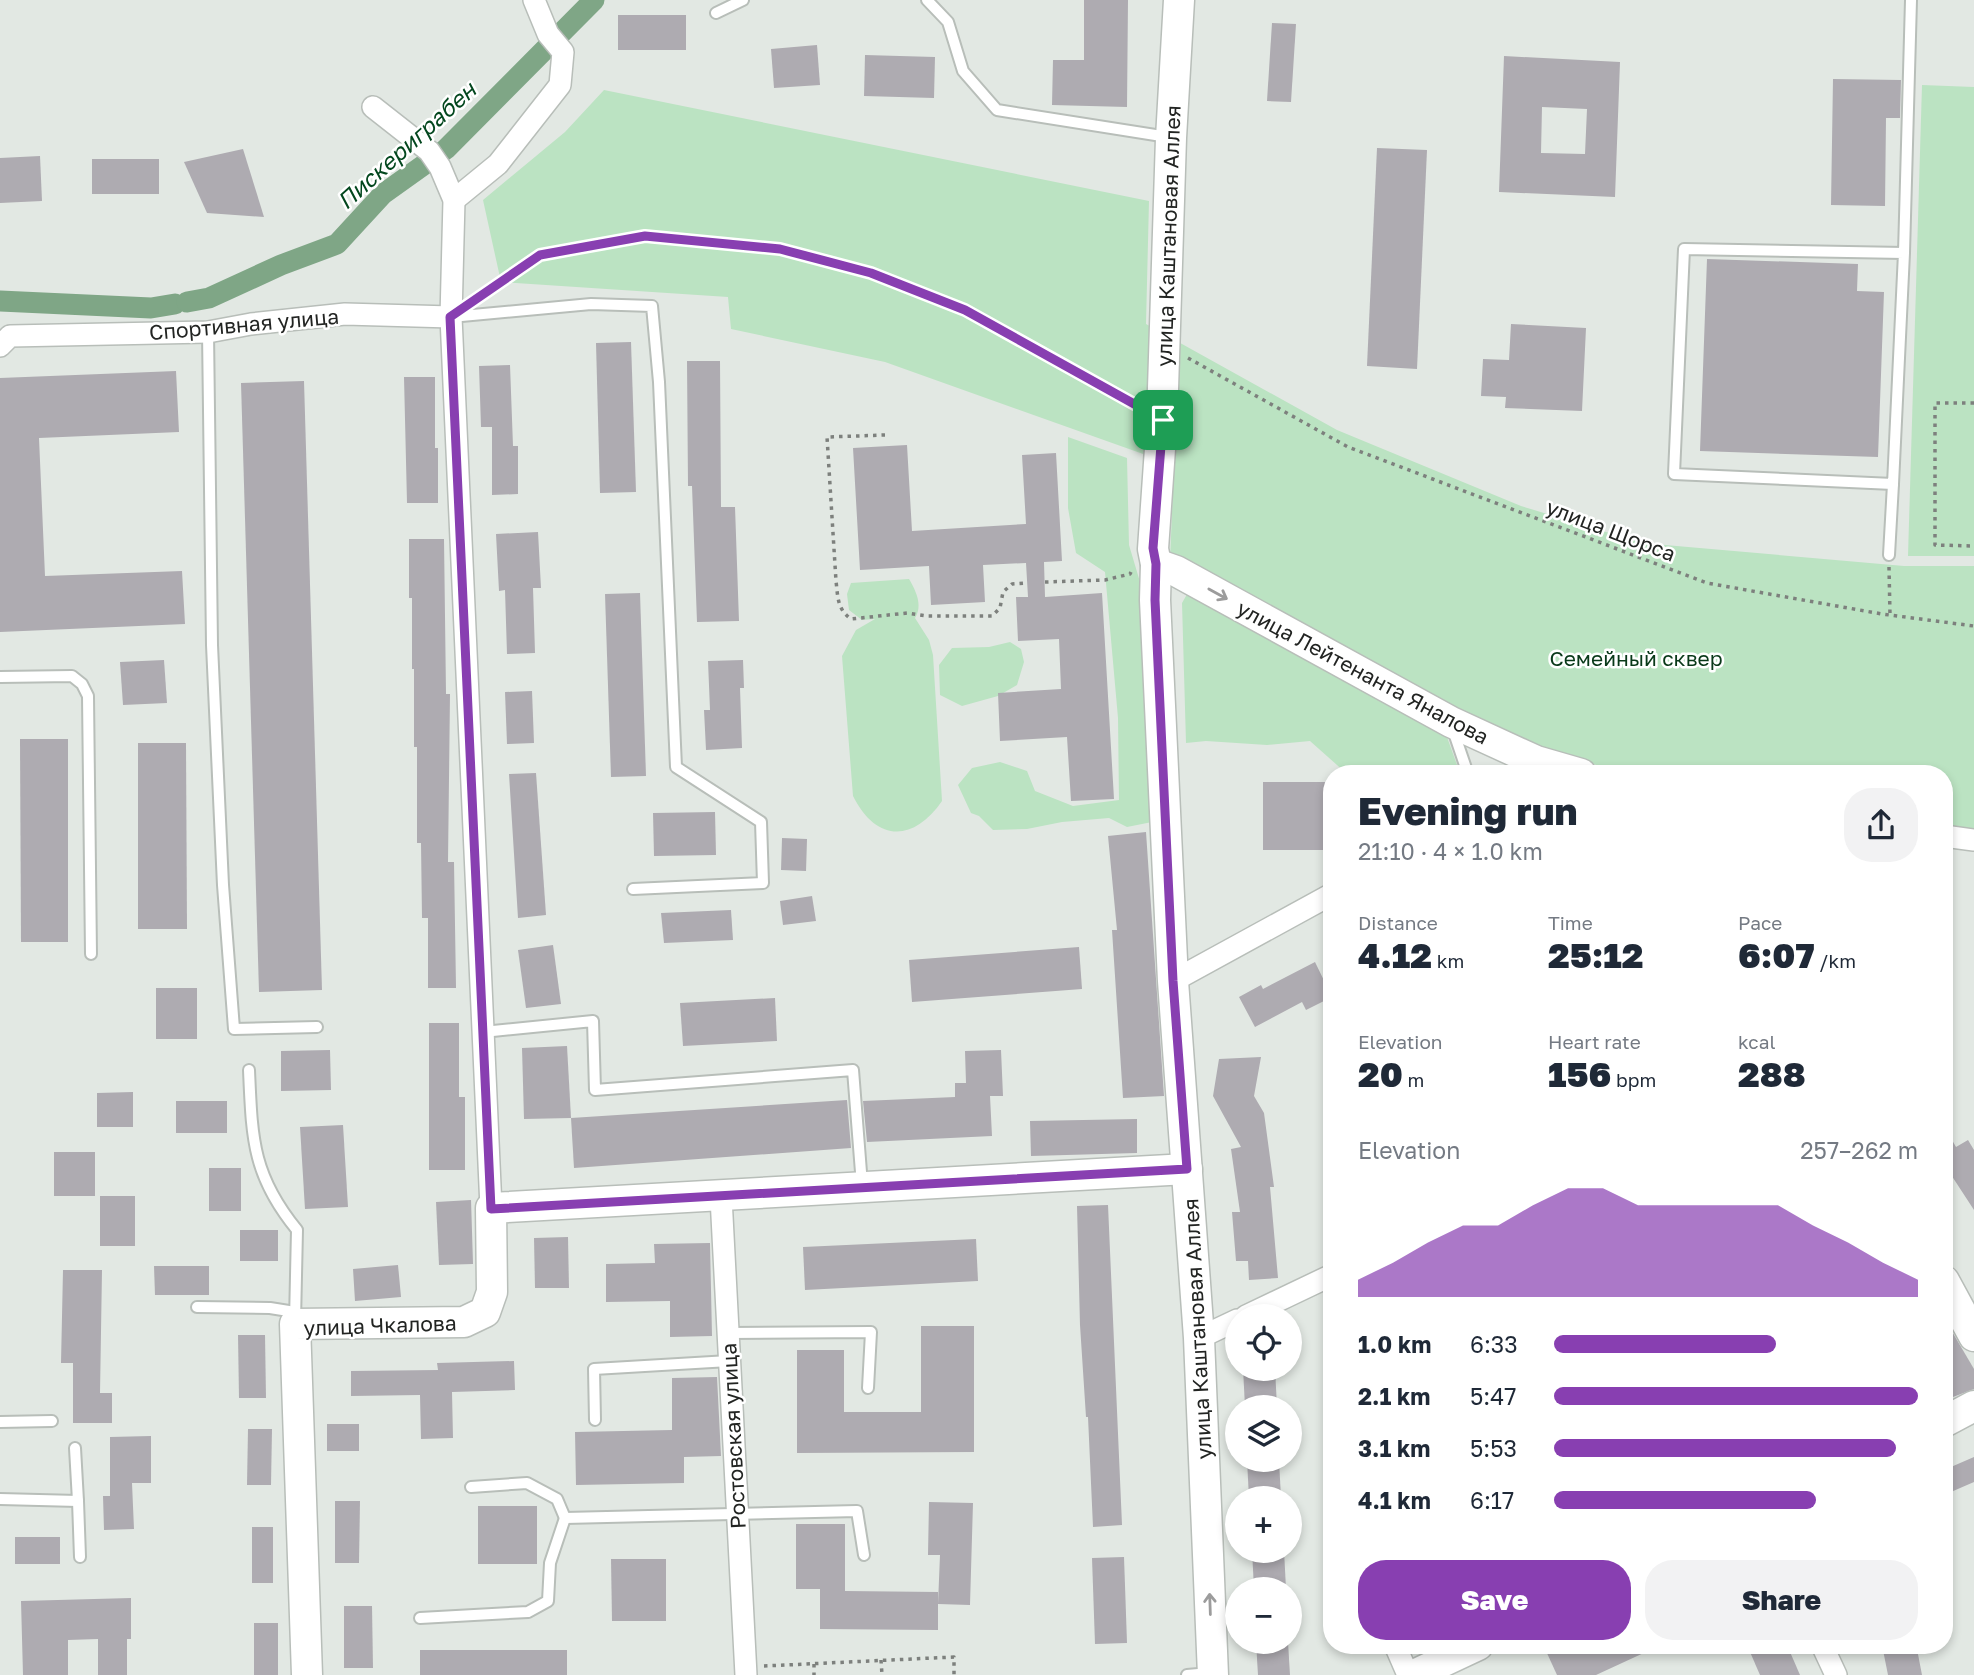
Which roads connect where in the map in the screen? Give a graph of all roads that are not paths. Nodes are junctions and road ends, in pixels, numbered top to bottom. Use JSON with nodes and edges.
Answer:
{"nodes":[{"id":1,"x":534,"y":0,"type":"edge"},
{"id":2,"x":743,"y":0,"type":"edge"},
{"id":3,"x":927,"y":0,"type":"edge"},
{"id":4,"x":1179,"y":0,"type":"edge"},
{"id":5,"x":1911,"y":0,"type":"edge"},
{"id":6,"x":716,"y":13,"type":"dead end"},
{"id":7,"x":373,"y":107,"type":"dead end"},
{"id":8,"x":1171,"y":138,"type":"junction"},
{"id":9,"x":454,"y":200,"type":"junction"},
{"id":10,"x":1904,"y":253,"type":"junction"},
{"id":11,"x":450,"y":317,"type":"junction"},
{"id":12,"x":208,"y":332,"type":"junction"},
{"id":13,"x":0,"y":346,"type":"edge"},
{"id":14,"x":1893,"y":484,"type":"junction"},
{"id":15,"x":1889,"y":555,"type":"road end"},
{"id":16,"x":1149,"y":562,"type":"junction"},
{"id":17,"x":0,"y":677,"type":"edge"},
{"id":18,"x":1451,"y":722,"type":"junction"},
{"id":19,"x":1465,"y":765,"type":"edge"},
{"id":20,"x":1525,"y":765,"type":"edge"},
{"id":21,"x":1953,"y":837,"type":"edge"},
{"id":22,"x":1974,"y":840,"type":"edge"},
{"id":23,"x":633,"y":889,"type":"dead end"},
{"id":24,"x":1323,"y":899,"type":"edge"},
{"id":25,"x":91,"y":954,"type":"dead end"},
{"id":26,"x":1173,"y":981,"type":"junction"},
{"id":27,"x":317,"y":1027,"type":"dead end"},
{"id":28,"x":483,"y":1032,"type":"junction"},
{"id":29,"x":249,"y":1070,"type":"dead end"},
{"id":30,"x":1187,"y":1169,"type":"junction"},
{"id":31,"x":862,"y":1188,"type":"junction"},
{"id":32,"x":721,"y":1197,"type":"junction"},
{"id":33,"x":491,"y":1209,"type":"junction"},
{"id":34,"x":1323,"y":1279,"type":"edge"},
{"id":35,"x":1953,"y":1298,"type":"edge"},
{"id":36,"x":1270,"y":1304,"type":"edge"},
{"id":37,"x":197,"y":1307,"type":"dead end"},
{"id":38,"x":295,"y":1318,"type":"junction"},
{"id":39,"x":1225,"y":1326,"type":"edge"},
{"id":40,"x":728,"y":1333,"type":"junction"},
{"id":41,"x":1974,"y":1336,"type":"edge"},
{"id":42,"x":1199,"y":1338,"type":"junction"},
{"id":43,"x":729,"y":1361,"type":"junction"},
{"id":44,"x":868,"y":1388,"type":"dead end"},
{"id":45,"x":1974,"y":1406,"type":"edge"},
{"id":46,"x":1953,"y":1417,"type":"edge"},
{"id":47,"x":595,"y":1420,"type":"dead end"},
{"id":48,"x":52,"y":1421,"type":"dead end"},
{"id":49,"x":0,"y":1422,"type":"edge"},
{"id":50,"x":75,"y":1448,"type":"dead end"},
{"id":51,"x":471,"y":1487,"type":"dead end"},
{"id":52,"x":0,"y":1499,"type":"edge"},
{"id":53,"x":78,"y":1501,"type":"junction"},
{"id":54,"x":737,"y":1513,"type":"junction"},
{"id":55,"x":565,"y":1518,"type":"junction"},
{"id":56,"x":864,"y":1555,"type":"dead end"},
{"id":57,"x":80,"y":1558,"type":"dead end"},
{"id":58,"x":420,"y":1618,"type":"dead end"},
{"id":59,"x":1400,"y":1654,"type":"edge"},
{"id":60,"x":1458,"y":1654,"type":"edge"},
{"id":61,"x":1826,"y":1654,"type":"edge"},
{"id":62,"x":1204,"y":1674,"type":"edge"},
{"id":63,"x":307,"y":1675,"type":"edge"},
{"id":64,"x":746,"y":1675,"type":"edge"},
{"id":65,"x":1411,"y":1675,"type":"edge"},
{"id":66,"x":1836,"y":1675,"type":"edge"}],
"edges":[{"from":1,"to":9,"type":"street"},
{"from":2,"to":6,"type":"lane"},
{"from":3,"to":8,"type":"lane"},
{"from":4,"to":8,"type":"street","name":"улица Каштановая Аллея"},
{"from":5,"to":10,"type":"lane"},
{"from":7,"to":9,"type":"street"},
{"from":8,"to":16,"type":"street","name":"улица Каштановая Аллея"},
{"from":9,"to":11,"type":"street","name":"улица Чкалова"},
{"from":10,"to":14,"type":"lane"},
{"from":10,"to":14,"type":"lane"},
{"from":11,"to":12,"type":"street","name":"Спортивная улица"},
{"from":11,"to":23,"type":"lane"},
{"from":11,"to":28,"type":"street","name":"улица Чкалова"},
{"from":12,"to":13,"type":"street","name":"Спортивная улица"},
{"from":12,"to":27,"type":"lane"},
{"from":14,"to":15,"type":"lane"},
{"from":16,"to":18,"type":"street","name":"улица Лейтенанта Яналова","one_way":true},
{"from":16,"to":26,"type":"street","name":"улица Каштановая Аллея"},
{"from":17,"to":25,"type":"lane"},
{"from":18,"to":19,"type":"lane"},
{"from":18,"to":20,"type":"street","name":"улица Лейтенанта Яналова"},
{"from":21,"to":22,"type":"street"},
{"from":24,"to":26,"type":"street"},
{"from":26,"to":30,"type":"street","name":"улица Каштановая Аллея"},
{"from":28,"to":31,"type":"lane"},
{"from":28,"to":33,"type":"street","name":"улица Чкалова"},
{"from":29,"to":38,"type":"lane"},
{"from":30,"to":31,"type":"street"},
{"from":30,"to":42,"type":"street","name":"улица Каштановая Аллея"},
{"from":31,"to":32,"type":"street"},
{"from":32,"to":33,"type":"street"},
{"from":32,"to":40,"type":"street","name":"Ростовская улица"},
{"from":33,"to":38,"type":"street","name":"улица Чкалова"},
{"from":34,"to":36,"type":"street"},
{"from":35,"to":41,"type":"street"},
{"from":37,"to":38,"type":"lane"},
{"from":38,"to":63,"type":"street","name":"улица Чкалова"},
{"from":39,"to":42,"type":"street"},
{"from":40,"to":43,"type":"street","name":"Ростовская улица"},
{"from":40,"to":44,"type":"lane"},
{"from":62,"to":42,"type":"street","name":"улица Каштановая Аллея","one_way":true},
{"from":43,"to":47,"type":"lane"},
{"from":43,"to":54,"type":"street","name":"Ростовская улица"},
{"from":45,"to":46,"type":"street"},
{"from":48,"to":49,"type":"lane"},
{"from":50,"to":53,"type":"lane"},
{"from":51,"to":55,"type":"lane"},
{"from":52,"to":53,"type":"lane"},
{"from":53,"to":57,"type":"lane"},
{"from":54,"to":55,"type":"lane"},
{"from":54,"to":56,"type":"lane"},
{"from":54,"to":64,"type":"street","name":"Ростовская улица"},
{"from":55,"to":58,"type":"lane"},
{"from":59,"to":65,"type":"street"},
{"from":60,"to":65,"type":"street"},
{"from":61,"to":66,"type":"street"}]}
